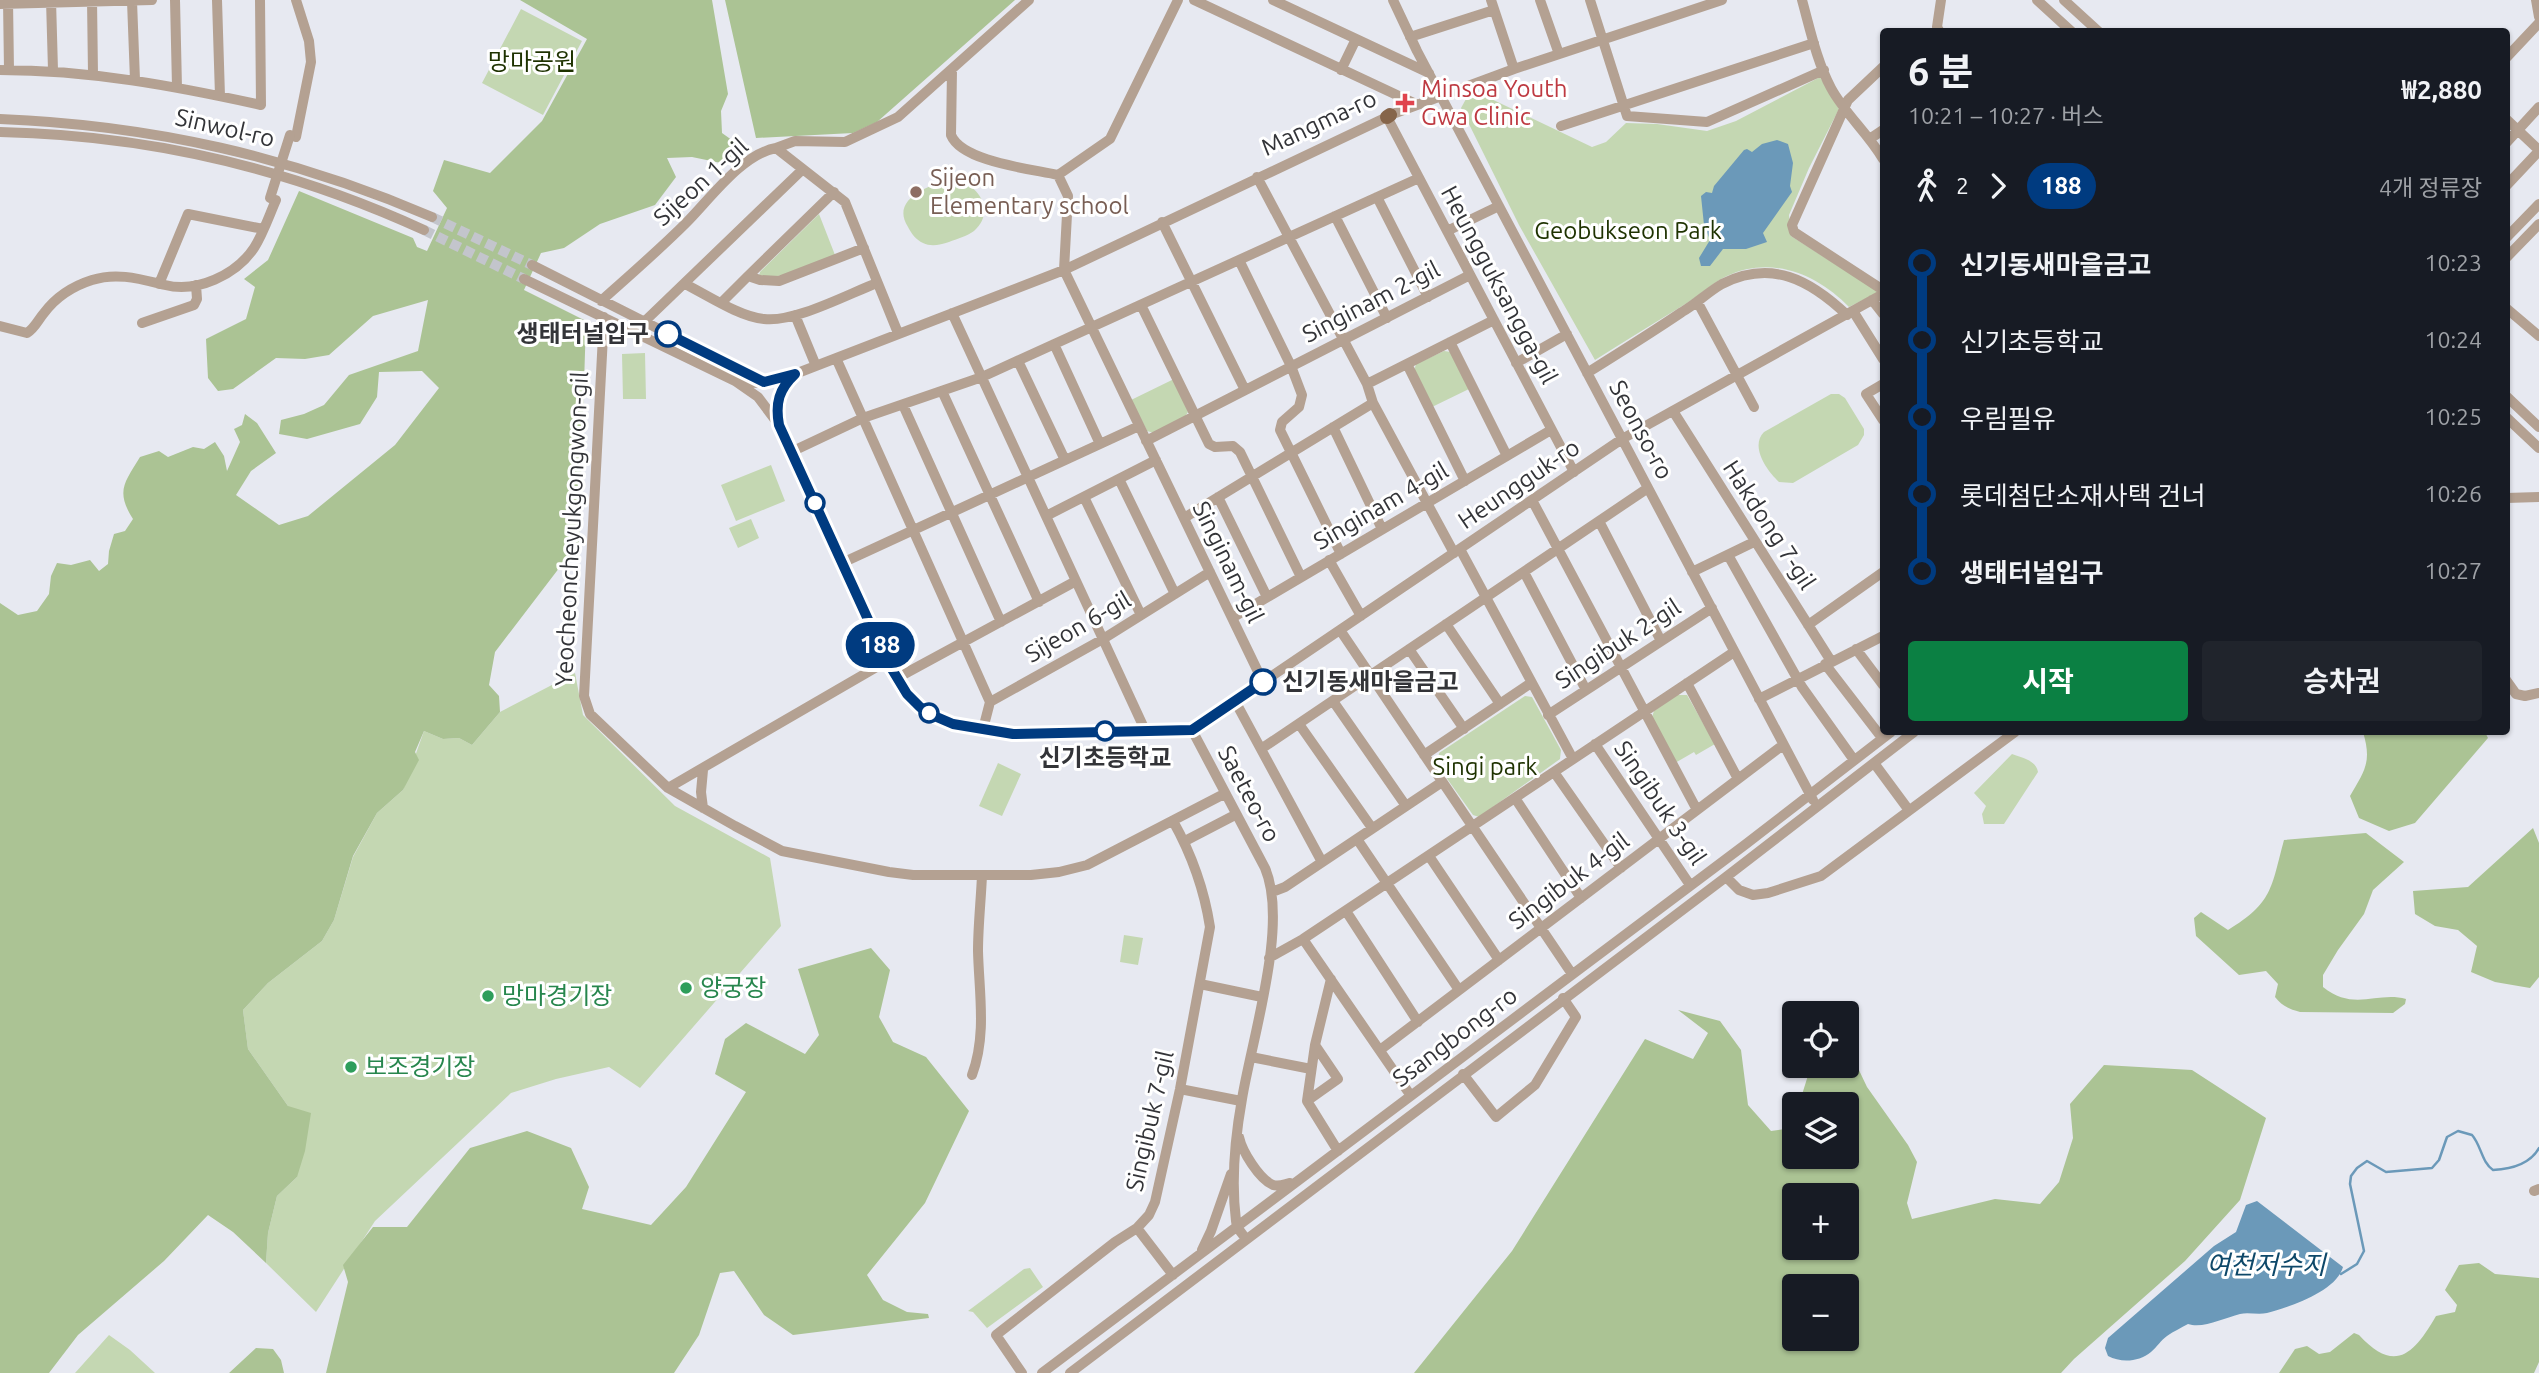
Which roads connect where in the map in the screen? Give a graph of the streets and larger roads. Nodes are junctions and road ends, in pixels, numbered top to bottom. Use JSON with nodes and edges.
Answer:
{"nodes":[{"id":1,"x":152,"y":0,"type":"edge"},
{"id":2,"x":175,"y":0,"type":"edge"},
{"id":3,"x":217,"y":0,"type":"edge"},
{"id":4,"x":260,"y":0,"type":"edge"},
{"id":5,"x":296,"y":0,"type":"edge"},
{"id":6,"x":1029,"y":0,"type":"edge"},
{"id":7,"x":1178,"y":0,"type":"edge"},
{"id":8,"x":1194,"y":0,"type":"edge"},
{"id":9,"x":1273,"y":0,"type":"edge"},
{"id":10,"x":1393,"y":0,"type":"edge"},
{"id":11,"x":1540,"y":0,"type":"edge"},
{"id":12,"x":1590,"y":0,"type":"edge"},
{"id":13,"x":1720,"y":0,"type":"edge"},
{"id":14,"x":1802,"y":0,"type":"edge"},
{"id":15,"x":1941,"y":0,"type":"edge"},
{"id":16,"x":2037,"y":0,"type":"edge"},
{"id":17,"x":2064,"y":0,"type":"edge"},
{"id":18,"x":2536,"y":0,"type":"edge"},
{"id":19,"x":51,"y":1,"type":"edge"},
{"id":20,"x":92,"y":1,"type":"edge"},
{"id":21,"x":132,"y":1,"type":"edge"},
{"id":22,"x":5,"y":3,"type":"edge"},
{"id":23,"x":1493,"y":5,"type":"edge"},
{"id":24,"x":2539,"y":17,"type":"edge"},
{"id":25,"x":2062,"y":22,"type":"junction"},
{"id":26,"x":2539,"y":23,"type":"edge"},
{"id":27,"x":1936,"y":28,"type":"edge"},
{"id":28,"x":2057,"y":28,"type":"edge"},
{"id":29,"x":2068,"y":28,"type":"edge"},
{"id":30,"x":2095,"y":28,"type":"edge"},
{"id":31,"x":1410,"y":37,"type":"junction"},
{"id":32,"x":1356,"y":39,"type":"junction"},
{"id":33,"x":1604,"y":40,"type":"junction"},
{"id":34,"x":1815,"y":43,"type":"junction"},
{"id":35,"x":1559,"y":54,"type":"junction"},
{"id":36,"x":2510,"y":54,"type":"edge"},
{"id":37,"x":1514,"y":69,"type":"junction"},
{"id":38,"x":5,"y":70,"type":"edge"},
{"id":39,"x":53,"y":70,"type":"junction"},
{"id":40,"x":1341,"y":70,"type":"junction"},
{"id":41,"x":1824,"y":70,"type":"junction"},
{"id":42,"x":1880,"y":70,"type":"edge"},
{"id":43,"x":952,"y":71,"type":"junction"},
{"id":44,"x":1429,"y":73,"type":"junction"},
{"id":45,"x":93,"y":74,"type":"junction"},
{"id":46,"x":135,"y":80,"type":"junction"},
{"id":47,"x":177,"y":87,"type":"junction"},
{"id":48,"x":1441,"y":95,"type":"junction"},
{"id":49,"x":220,"y":96,"type":"junction"},
{"id":50,"x":1416,"y":104,"type":"junction"},
{"id":51,"x":1624,"y":104,"type":"junction"},
{"id":52,"x":2539,"y":107,"type":"edge"},
{"id":53,"x":1846,"y":110,"type":"junction"},
{"id":54,"x":1388,"y":116,"type":"junction"},
{"id":55,"x":0,"y":119,"type":"edge"},
{"id":56,"x":2510,"y":123,"type":"edge"},
{"id":57,"x":1561,"y":126,"type":"dead end"},
{"id":58,"x":2518,"y":130,"type":"junction"},
{"id":59,"x":0,"y":132,"type":"edge"},
{"id":60,"x":1880,"y":132,"type":"edge"},
{"id":61,"x":1871,"y":138,"type":"junction"},
{"id":62,"x":2510,"y":139,"type":"edge"},
{"id":63,"x":776,"y":148,"type":"junction"},
{"id":64,"x":2539,"y":151,"type":"edge"},
{"id":65,"x":1880,"y":154,"type":"edge"},
{"id":66,"x":802,"y":170,"type":"junction"},
{"id":67,"x":1058,"y":175,"type":"junction"},
{"id":68,"x":1257,"y":177,"type":"junction"},
{"id":69,"x":1419,"y":178,"type":"junction"},
{"id":70,"x":2510,"y":182,"type":"edge"},
{"id":71,"x":835,"y":192,"type":"junction"},
{"id":72,"x":1377,"y":197,"type":"junction"},
{"id":73,"x":2539,"y":204,"type":"edge"},
{"id":74,"x":1499,"y":206,"type":"junction"},
{"id":75,"x":1335,"y":216,"type":"junction"},
{"id":76,"x":432,"y":218,"type":"tunnel mouth"},
{"id":77,"x":1162,"y":222,"type":"junction"},
{"id":78,"x":2539,"y":224,"type":"edge"},
{"id":79,"x":265,"y":225,"type":"junction"},
{"id":80,"x":424,"y":230,"type":"tunnel mouth"},
{"id":81,"x":1447,"y":231,"type":"junction"},
{"id":82,"x":2510,"y":234,"type":"edge"},
{"id":83,"x":1289,"y":237,"type":"junction"},
{"id":84,"x":864,"y":248,"type":"junction"},
{"id":85,"x":2510,"y":254,"type":"edge"},
{"id":86,"x":1239,"y":260,"type":"junction"},
{"id":87,"x":532,"y":265,"type":"tunnel mouth"},
{"id":88,"x":1064,"y":271,"type":"junction"},
{"id":89,"x":1470,"y":275,"type":"junction"},
{"id":90,"x":748,"y":276,"type":"junction"},
{"id":91,"x":524,"y":279,"type":"tunnel mouth"},
{"id":92,"x":1192,"y":281,"type":"junction"},
{"id":93,"x":877,"y":283,"type":"junction"},
{"id":94,"x":159,"y":284,"type":"junction"},
{"id":95,"x":685,"y":284,"type":"junction"},
{"id":96,"x":196,"y":285,"type":"junction"},
{"id":97,"x":1880,"y":290,"type":"edge"},
{"id":98,"x":1880,"y":294,"type":"edge"},
{"id":99,"x":1428,"y":297,"type":"junction"},
{"id":100,"x":1872,"y":300,"type":"junction"},
{"id":101,"x":601,"y":301,"type":"junction"},
{"id":102,"x":722,"y":302,"type":"junction"},
{"id":103,"x":1698,"y":303,"type":"junction"},
{"id":104,"x":1141,"y":305,"type":"junction"},
{"id":105,"x":1880,"y":310,"type":"edge"},
{"id":106,"x":2510,"y":310,"type":"edge"},
{"id":107,"x":952,"y":313,"type":"junction"},
{"id":108,"x":1850,"y":313,"type":"junction"},
{"id":109,"x":795,"y":315,"type":"junction"},
{"id":110,"x":604,"y":317,"type":"junction"},
{"id":111,"x":1387,"y":318,"type":"junction"},
{"id":112,"x":1494,"y":320,"type":"junction"},
{"id":113,"x":142,"y":323,"type":"dead end"},
{"id":114,"x":644,"y":323,"type":"junction"},
{"id":115,"x":0,"y":326,"type":"edge"},
{"id":116,"x":1091,"y":327,"type":"junction"},
{"id":117,"x":2537,"y":332,"type":"edge"},
{"id":118,"x":898,"y":333,"type":"junction"},
{"id":119,"x":1567,"y":334,"type":"junction"},
{"id":120,"x":1343,"y":340,"type":"junction"},
{"id":121,"x":1450,"y":342,"type":"junction"},
{"id":122,"x":1054,"y":344,"type":"junction"},
{"id":123,"x":1880,"y":355,"type":"edge"},
{"id":124,"x":836,"y":358,"type":"junction"},
{"id":125,"x":1018,"y":361,"type":"junction"},
{"id":126,"x":1516,"y":363,"type":"junction"},
{"id":127,"x":1407,"y":364,"type":"junction"},
{"id":128,"x":816,"y":366,"type":"junction"},
{"id":129,"x":1292,"y":366,"type":"junction"},
{"id":130,"x":1587,"y":373,"type":"junction"},
{"id":131,"x":795,"y":374,"type":"junction"},
{"id":132,"x":1737,"y":375,"type":"junction"},
{"id":133,"x":982,"y":377,"type":"junction"},
{"id":134,"x":734,"y":381,"type":"junction"},
{"id":135,"x":764,"y":382,"type":"junction"},
{"id":136,"x":1367,"y":384,"type":"junction"},
{"id":137,"x":1880,"y":386,"type":"edge"},
{"id":138,"x":1245,"y":390,"type":"junction"},
{"id":139,"x":942,"y":391,"type":"junction"},
{"id":140,"x":2510,"y":400,"type":"edge"},
{"id":141,"x":1373,"y":403,"type":"junction"},
{"id":142,"x":903,"y":405,"type":"junction"},
{"id":143,"x":1754,"y":407,"type":"dead end"},
{"id":144,"x":1673,"y":411,"type":"junction"},
{"id":145,"x":1880,"y":415,"type":"edge"},
{"id":146,"x":1195,"y":416,"type":"junction"},
{"id":147,"x":863,"y":418,"type":"junction"},
{"id":148,"x":2510,"y":421,"type":"edge"},
{"id":149,"x":2538,"y":424,"type":"edge"},
{"id":150,"x":779,"y":425,"type":"junction"},
{"id":151,"x":1139,"y":426,"type":"junction"},
{"id":152,"x":1333,"y":427,"type":"junction"},
{"id":153,"x":1551,"y":430,"type":"junction"},
{"id":154,"x":1622,"y":439,"type":"junction"},
{"id":155,"x":1146,"y":441,"type":"junction"},
{"id":156,"x":1100,"y":444,"type":"junction"},
{"id":157,"x":2539,"y":449,"type":"edge"},
{"id":158,"x":791,"y":452,"type":"junction"},
{"id":159,"x":1292,"y":452,"type":"junction"},
{"id":160,"x":1507,"y":456,"type":"junction"},
{"id":161,"x":1065,"y":460,"type":"junction"},
{"id":162,"x":1156,"y":460,"type":"junction"},
{"id":163,"x":1574,"y":472,"type":"junction"},
{"id":164,"x":1252,"y":476,"type":"junction"},
{"id":165,"x":1028,"y":478,"type":"junction"},
{"id":166,"x":1119,"y":479,"type":"junction"},
{"id":167,"x":1465,"y":481,"type":"junction"},
{"id":168,"x":1648,"y":488,"type":"junction"},
{"id":169,"x":990,"y":495,"type":"junction"},
{"id":170,"x":1084,"y":497,"type":"junction"},
{"id":171,"x":1218,"y":497,"type":"junction"},
{"id":172,"x":2539,"y":497,"type":"edge"},
{"id":173,"x":2510,"y":498,"type":"edge"},
{"id":174,"x":1532,"y":500,"type":"junction"},
{"id":175,"x":1427,"y":503,"type":"junction"},
{"id":176,"x":952,"y":513,"type":"junction"},
{"id":177,"x":1046,"y":516,"type":"junction"},
{"id":178,"x":1184,"y":518,"type":"junction"},
{"id":179,"x":1599,"y":522,"type":"junction"},
{"id":180,"x":913,"y":530,"type":"junction"},
{"id":181,"x":1382,"y":530,"type":"junction"},
{"id":182,"x":1754,"y":542,"type":"junction"},
{"id":183,"x":1558,"y":549,"type":"junction"},
{"id":184,"x":1457,"y":551,"type":"junction"},
{"id":185,"x":1341,"y":554,"type":"junction"},
{"id":186,"x":1728,"y":555,"type":"junction"},
{"id":187,"x":1329,"y":560,"type":"junction"},
{"id":188,"x":842,"y":563,"type":"junction"},
{"id":189,"x":1210,"y":572,"type":"junction"},
{"id":190,"x":1524,"y":572,"type":"junction"},
{"id":191,"x":1692,"y":572,"type":"junction"},
{"id":192,"x":1880,"y":574,"type":"edge"},
{"id":193,"x":1301,"y":577,"type":"junction"},
{"id":194,"x":1076,"y":581,"type":"junction"},
{"id":195,"x":1175,"y":594,"type":"junction"},
{"id":196,"x":1266,"y":597,"type":"junction"},
{"id":197,"x":1486,"y":597,"type":"junction"},
{"id":198,"x":1038,"y":602,"type":"junction"},
{"id":199,"x":1712,"y":608,"type":"junction"},
{"id":200,"x":1141,"y":615,"type":"junction"},
{"id":201,"x":1361,"y":616,"type":"junction"},
{"id":202,"x":1232,"y":618,"type":"junction"},
{"id":203,"x":1001,"y":622,"type":"junction"},
{"id":204,"x":1446,"y":624,"type":"junction"},
{"id":205,"x":1808,"y":625,"type":"junction"},
{"id":206,"x":1340,"y":630,"type":"junction"},
{"id":207,"x":1880,"y":637,"type":"edge"},
{"id":208,"x":1102,"y":639,"type":"junction"},
{"id":209,"x":1661,"y":641,"type":"junction"},
{"id":210,"x":964,"y":643,"type":"junction"},
{"id":211,"x":1409,"y":649,"type":"junction"},
{"id":212,"x":1856,"y":649,"type":"junction"},
{"id":213,"x":1734,"y":652,"type":"junction"},
{"id":214,"x":887,"y":661,"type":"junction"},
{"id":215,"x":1828,"y":663,"type":"junction"},
{"id":216,"x":1621,"y":667,"type":"junction"},
{"id":217,"x":1370,"y":676,"type":"junction"},
{"id":218,"x":897,"y":678,"type":"junction"},
{"id":219,"x":1798,"y":678,"type":"junction"},
{"id":220,"x":1880,"y":681,"type":"edge"},
{"id":221,"x":1263,"y":682,"type":"junction"},
{"id":222,"x":1531,"y":683,"type":"junction"},
{"id":223,"x":1687,"y":683,"type":"junction"},
{"id":224,"x":2510,"y":686,"type":"edge"},
{"id":225,"x":1586,"y":690,"type":"junction"},
{"id":226,"x":2539,"y":693,"type":"edge"},
{"id":227,"x":1759,"y":699,"type":"junction"},
{"id":228,"x":1235,"y":701,"type":"junction"},
{"id":229,"x":1333,"y":701,"type":"junction"},
{"id":230,"x":990,"y":702,"type":"junction"},
{"id":231,"x":1500,"y":704,"type":"junction"},
{"id":232,"x":1644,"y":712,"type":"junction"},
{"id":233,"x":1548,"y":715,"type":"junction"},
{"id":234,"x":1299,"y":723,"type":"junction"},
{"id":235,"x":1880,"y":728,"type":"edge"},
{"id":236,"x":983,"y":729,"type":"junction"},
{"id":237,"x":1464,"y":729,"type":"junction"},
{"id":238,"x":1145,"y":730,"type":"junction"},
{"id":239,"x":1192,"y":730,"type":"junction"},
{"id":240,"x":1886,"y":735,"type":"edge"},
{"id":241,"x":1910,"y":735,"type":"edge"},
{"id":242,"x":2007,"y":735,"type":"edge"},
{"id":243,"x":1595,"y":744,"type":"junction"},
{"id":244,"x":1783,"y":744,"type":"junction"},
{"id":245,"x":1261,"y":749,"type":"junction"},
{"id":246,"x":1424,"y":755,"type":"junction"},
{"id":247,"x":1573,"y":759,"type":"junction"},
{"id":248,"x":1854,"y":760,"type":"junction"},
{"id":249,"x":1874,"y":763,"type":"junction"},
{"id":250,"x":703,"y":770,"type":"junction"},
{"id":251,"x":1554,"y":772,"type":"junction"},
{"id":252,"x":1738,"y":779,"type":"junction"},
{"id":253,"x":1443,"y":782,"type":"junction"},
{"id":254,"x":668,"y":788,"type":"junction"},
{"id":255,"x":1224,"y":794,"type":"junction"},
{"id":256,"x":1809,"y":794,"type":"junction"},
{"id":257,"x":1515,"y":798,"type":"junction"},
{"id":258,"x":1406,"y":806,"type":"junction"},
{"id":259,"x":1816,"y":807,"type":"junction"},
{"id":260,"x":704,"y":808,"type":"junction"},
{"id":261,"x":1908,"y":809,"type":"junction"},
{"id":262,"x":1697,"y":810,"type":"junction"},
{"id":263,"x":1235,"y":815,"type":"junction"},
{"id":264,"x":1173,"y":821,"type":"junction"},
{"id":265,"x":1472,"y":827,"type":"junction"},
{"id":266,"x":1373,"y":828,"type":"junction"},
{"id":267,"x":1357,"y":839,"type":"junction"},
{"id":268,"x":1658,"y":839,"type":"junction"},
{"id":269,"x":1185,"y":841,"type":"junction"},
{"id":270,"x":1429,"y":856,"type":"junction"},
{"id":271,"x":1322,"y":862,"type":"junction"},
{"id":272,"x":1621,"y":868,"type":"junction"},
{"id":273,"x":982,"y":875,"type":"junction"},
{"id":274,"x":1726,"y":877,"type":"junction"},
{"id":275,"x":1387,"y":883,"type":"junction"},
{"id":276,"x":1690,"y":885,"type":"junction"},
{"id":277,"x":1272,"y":891,"type":"junction"},
{"id":278,"x":1581,"y":898,"type":"junction"},
{"id":279,"x":1346,"y":911,"type":"junction"},
{"id":280,"x":1541,"y":928,"type":"junction"},
{"id":281,"x":1303,"y":939,"type":"junction"},
{"id":282,"x":1269,"y":958,"type":"junction"},
{"id":283,"x":1499,"y":960,"type":"junction"},
{"id":284,"x":1572,"y":974,"type":"junction"},
{"id":285,"x":1331,"y":979,"type":"junction"},
{"id":286,"x":1200,"y":984,"type":"junction"},
{"id":287,"x":1459,"y":990,"type":"junction"},
{"id":288,"x":1262,"y":997,"type":"junction"},
{"id":289,"x":1563,"y":998,"type":"junction"},
{"id":290,"x":1418,"y":1021,"type":"junction"},
{"id":291,"x":1315,"y":1045,"type":"junction"},
{"id":292,"x":1380,"y":1050,"type":"junction"},
{"id":293,"x":1251,"y":1057,"type":"junction"},
{"id":294,"x":1311,"y":1069,"type":"junction"},
{"id":295,"x":1463,"y":1074,"type":"junction"},
{"id":296,"x":972,"y":1075,"type":"dead end"},
{"id":297,"x":1180,"y":1089,"type":"junction"},
{"id":298,"x":1412,"y":1096,"type":"junction"},
{"id":299,"x":1241,"y":1101,"type":"junction"},
{"id":300,"x":1307,"y":1101,"type":"junction"},
{"id":301,"x":1238,"y":1132,"type":"junction"},
{"id":302,"x":1338,"y":1151,"type":"junction"},
{"id":303,"x":1234,"y":1165,"type":"junction"},
{"id":304,"x":1300,"y":1180,"type":"junction"},
{"id":305,"x":1237,"y":1227,"type":"junction"},
{"id":306,"x":1137,"y":1228,"type":"junction"},
{"id":307,"x":1246,"y":1239,"type":"junction"},
{"id":308,"x":1183,"y":1267,"type":"junction"},
{"id":309,"x":1173,"y":1275,"type":"junction"},
{"id":310,"x":1072,"y":1372,"type":"edge"},
{"id":311,"x":1022,"y":1373,"type":"edge"},
{"id":312,"x":1042,"y":1373,"type":"edge"}],
"edges":[{"from":1,"to":21,"type":"street"},
{"from":2,"to":47,"type":"street"},
{"from":3,"to":49,"type":"street"},
{"from":4,"to":49,"type":"street"},
{"from":5,"to":79,"type":"street"},
{"from":6,"to":43,"type":"street"},
{"from":7,"to":67,"type":"street"},
{"from":8,"to":40,"type":"street"},
{"from":9,"to":32,"type":"street"},
{"from":10,"to":31,"type":"street","name":"Seonso-ro"},
{"from":11,"to":35,"type":"street"},
{"from":12,"to":33,"type":"street"},
{"from":13,"to":33,"type":"street","name":"Mangma-ro"},
{"from":14,"to":34,"type":"street"},
{"from":15,"to":27,"type":"street"},
{"from":16,"to":25,"type":"street"},
{"from":17,"to":30,"type":"street"},
{"from":18,"to":24,"type":"street"},
{"from":19,"to":20,"type":"street"},
{"from":19,"to":22,"type":"street"},
{"from":19,"to":39,"type":"street"},
{"from":20,"to":21,"type":"street"},
{"from":20,"to":45,"type":"street"},
{"from":21,"to":46,"type":"street"},
{"from":22,"to":38,"type":"street"},
{"from":23,"to":31,"type":"street"},
{"from":23,"to":37,"type":"street"},
{"from":25,"to":28,"type":"street"},
{"from":25,"to":29,"type":"street"},
{"from":26,"to":36,"type":"street"},
{"from":31,"to":44,"type":"street","name":"Seonso-ro"},
{"from":32,"to":40,"type":"street"},
{"from":32,"to":44,"type":"street"},
{"from":33,"to":35,"type":"street","name":"Mangma-ro"},
{"from":33,"to":51,"type":"street"},
{"from":34,"to":41,"type":"street"},
{"from":34,"to":51,"type":"street"},
{"from":35,"to":37,"type":"street","name":"Mangma-ro"},
{"from":37,"to":48,"type":"street","name":"Mangma-ro"},
{"from":38,"to":39,"type":"street"},
{"from":39,"to":45,"type":"street"},
{"from":40,"to":50,"type":"street"},
{"from":41,"to":51,"type":"street"},
{"from":41,"to":53,"type":"street"},
{"from":42,"to":53,"type":"street"},
{"from":43,"to":63,"type":"street"},
{"from":43,"to":67,"type":"street"},
{"from":44,"to":48,"type":"street","name":"Seonso-ro"},
{"from":45,"to":46,"type":"street"},
{"from":46,"to":47,"type":"street"},
{"from":47,"to":49,"type":"street"},
{"from":48,"to":50,"type":"street","name":"Mangma-ro"},
{"from":48,"to":74,"type":"street","name":"Seonso-ro"},
{"from":50,"to":54,"type":"street","name":"Mangma-ro"},
{"from":51,"to":57,"type":"street"},
{"from":52,"to":58,"type":"street"},
{"from":53,"to":61,"type":"street"},
{"from":53,"to":97,"type":"street","name":"Heungguk-ro"},
{"from":54,"to":68,"type":"street","name":"Mangma-ro"},
{"from":54,"to":69,"type":"street","name":"Heungguksangga-gil"},
{"from":55,"to":76,"type":"street","name":"Sinwol-ro"},
{"from":56,"to":58,"type":"street"},
{"from":58,"to":62,"type":"street"},
{"from":58,"to":64,"type":"street"},
{"from":59,"to":80,"type":"street","name":"Sinwol-ro"},
{"from":60,"to":61,"type":"street"},
{"from":61,"to":65,"type":"street"},
{"from":63,"to":66,"type":"street","name":"Sijeon 1-gil"},
{"from":63,"to":101,"type":"street","name":"Sijeon 1-gil"},
{"from":64,"to":70,"type":"street"},
{"from":66,"to":71,"type":"street","name":"Sijeon 1-gil"},
{"from":66,"to":95,"type":"street"},
{"from":67,"to":88,"type":"street"},
{"from":68,"to":77,"type":"street","name":"Mangma-ro"},
{"from":68,"to":83,"type":"street"},
{"from":69,"to":72,"type":"street"},
{"from":69,"to":81,"type":"street","name":"Heungguksangga-gil"},
{"from":71,"to":84,"type":"street","name":"Sijeon 1-gil"},
{"from":71,"to":90,"type":"street"},
{"from":72,"to":75,"type":"street"},
{"from":72,"to":99,"type":"street"},
{"from":73,"to":82,"type":"street"},
{"from":74,"to":81,"type":"street"},
{"from":74,"to":119,"type":"street","name":"Seonso-ro"},
{"from":75,"to":83,"type":"street"},
{"from":75,"to":111,"type":"street"},
{"from":77,"to":88,"type":"street","name":"Mangma-ro"},
{"from":77,"to":92,"type":"street"},
{"from":78,"to":85,"type":"street"},
{"from":79,"to":94,"type":"street"},
{"from":79,"to":96,"type":"street"},
{"from":81,"to":89,"type":"street","name":"Heungguksangga-gil"},
{"from":83,"to":86,"type":"street"},
{"from":83,"to":120,"type":"street"},
{"from":84,"to":90,"type":"street"},
{"from":84,"to":93,"type":"street","name":"Sijeon 1-gil"},
{"from":86,"to":92,"type":"street"},
{"from":86,"to":129,"type":"street"},
{"from":87,"to":101,"type":"street"},
{"from":88,"to":107,"type":"street","name":"Mangma-ro"},
{"from":88,"to":116,"type":"street","name":"Singinam-gil"},
{"from":89,"to":99,"type":"street","name":"Singinam 2-gil"},
{"from":89,"to":112,"type":"street","name":"Heungguksangga-gil"},
{"from":90,"to":102,"type":"street"},
{"from":91,"to":110,"type":"street"},
{"from":92,"to":104,"type":"street"},
{"from":92,"to":138,"type":"street"},
{"from":93,"to":109,"type":"street"},
{"from":93,"to":118,"type":"street","name":"Sijeon 1-gil"},
{"from":94,"to":96,"type":"street"},
{"from":94,"to":115,"type":"street"},
{"from":95,"to":102,"type":"street"},
{"from":95,"to":114,"type":"street"},
{"from":96,"to":113,"type":"street"},
{"from":98,"to":100,"type":"street","name":"Heungguk-ro"},
{"from":99,"to":111,"type":"street","name":"Singinam 2-gil"},
{"from":100,"to":105,"type":"street"},
{"from":100,"to":108,"type":"street","name":"Heungguk-ro"},
{"from":101,"to":114,"type":"street"},
{"from":102,"to":109,"type":"street"},
{"from":103,"to":108,"type":"street"},
{"from":103,"to":130,"type":"street"},
{"from":103,"to":132,"type":"street"},
{"from":104,"to":116,"type":"street"},
{"from":104,"to":146,"type":"street"},
{"from":106,"to":117,"type":"street"},
{"from":107,"to":118,"type":"street","name":"Mangma-ro"},
{"from":107,"to":133,"type":"street"},
{"from":108,"to":123,"type":"street"},
{"from":108,"to":132,"type":"street","name":"Heungguk-ro"},
{"from":109,"to":128,"type":"street"},
{"from":110,"to":134,"type":"street"},
{"from":110,"to":254,"type":"street","name":"Yeocheoncheyukgongwon-gil"},
{"from":111,"to":120,"type":"street","name":"Singinam 2-gil"},
{"from":112,"to":121,"type":"street"},
{"from":112,"to":126,"type":"street","name":"Heungguksangga-gil"},
{"from":114,"to":135,"type":"street"},
{"from":116,"to":122,"type":"street"},
{"from":116,"to":151,"type":"street","name":"Singinam-gil"},
{"from":118,"to":124,"type":"street","name":"Mangma-ro"},
{"from":119,"to":126,"type":"street"},
{"from":119,"to":130,"type":"street","name":"Seonso-ro"},
{"from":120,"to":129,"type":"street","name":"Singinam 2-gil"},
{"from":120,"to":136,"type":"street"},
{"from":121,"to":127,"type":"street"},
{"from":121,"to":160,"type":"street"},
{"from":122,"to":125,"type":"street"},
{"from":122,"to":156,"type":"street"},
{"from":124,"to":128,"type":"street","name":"Mangma-ro"},
{"from":124,"to":147,"type":"street"},
{"from":125,"to":133,"type":"street"},
{"from":125,"to":161,"type":"street"},
{"from":126,"to":153,"type":"street","name":"Heungguksangga-gil"},
{"from":127,"to":136,"type":"street"},
{"from":127,"to":167,"type":"street"},
{"from":128,"to":131,"type":"street","name":"Mangma-ro"},
{"from":129,"to":138,"type":"street","name":"Singinam 2-gil"},
{"from":129,"to":159,"type":"street","name":"Singinam 2-gil"},
{"from":130,"to":154,"type":"street","name":"Seonso-ro"},
{"from":131,"to":135,"type":"street","name":"Mangma-ro"},
{"from":131,"to":150,"type":"street"},
{"from":132,"to":143,"type":"street"},
{"from":132,"to":144,"type":"street","name":"Heungguk-ro"},
{"from":133,"to":139,"type":"street"},
{"from":133,"to":165,"type":"street"},
{"from":134,"to":135,"type":"street","name":"Mangma-ro"},
{"from":134,"to":150,"type":"street","name":"Saeteo-ro"},
{"from":136,"to":141,"type":"street"},
{"from":137,"to":145,"type":"street"},
{"from":138,"to":146,"type":"street","name":"Singinam 2-gil"},
{"from":139,"to":142,"type":"street"},
{"from":139,"to":169,"type":"street"},
{"from":140,"to":149,"type":"street"},
{"from":141,"to":152,"type":"street"},
{"from":141,"to":175,"type":"street"},
{"from":142,"to":147,"type":"street"},
{"from":142,"to":176,"type":"street"},
{"from":144,"to":154,"type":"street","name":"Heungguk-ro"},
{"from":144,"to":182,"type":"street","name":"Hakdong 7-gil"},
{"from":146,"to":155,"type":"street","name":"Singinam 2-gil"},
{"from":146,"to":164,"type":"street"},
{"from":147,"to":158,"type":"street"},
{"from":147,"to":180,"type":"street"},
{"from":148,"to":157,"type":"street"},
{"from":150,"to":158,"type":"street","name":"Saeteo-ro"},
{"from":151,"to":155,"type":"street","name":"Singinam-gil"},
{"from":151,"to":156,"type":"street"},
{"from":152,"to":159,"type":"street"},
{"from":152,"to":181,"type":"street"},
{"from":153,"to":160,"type":"street","name":"Singinam 4-gil"},
{"from":153,"to":163,"type":"street","name":"Heungguksangga-gil"},
{"from":154,"to":163,"type":"street","name":"Heungguk-ro"},
{"from":154,"to":168,"type":"street","name":"Seonso-ro"},
{"from":155,"to":162,"type":"street","name":"Singinam-gil"},
{"from":156,"to":161,"type":"street"},
{"from":158,"to":188,"type":"street","name":"Saeteo-ro"},
{"from":159,"to":164,"type":"street"},
{"from":159,"to":185,"type":"street"},
{"from":160,"to":167,"type":"street","name":"Singinam 4-gil"},
{"from":161,"to":165,"type":"street"},
{"from":162,"to":166,"type":"street"},
{"from":162,"to":178,"type":"street","name":"Singinam-gil"},
{"from":163,"to":174,"type":"street","name":"Heungguk-ro"},
{"from":164,"to":171,"type":"street"},
{"from":164,"to":193,"type":"street"},
{"from":165,"to":169,"type":"street"},
{"from":165,"to":177,"type":"street"},
{"from":166,"to":170,"type":"street"},
{"from":166,"to":195,"type":"street"},
{"from":167,"to":175,"type":"street","name":"Singinam 4-gil"},
{"from":168,"to":179,"type":"street"},
{"from":168,"to":191,"type":"street","name":"Seonso-ro"},
{"from":169,"to":176,"type":"street"},
{"from":169,"to":198,"type":"street"},
{"from":170,"to":177,"type":"street"},
{"from":170,"to":200,"type":"street"},
{"from":171,"to":178,"type":"street"},
{"from":171,"to":196,"type":"street"},
{"from":172,"to":173,"type":"street"},
{"from":174,"to":183,"type":"street"},
{"from":174,"to":184,"type":"street","name":"Heungguk-ro"},
{"from":175,"to":181,"type":"street","name":"Singinam 4-gil"},
{"from":175,"to":184,"type":"street"},
{"from":176,"to":180,"type":"street"},
{"from":176,"to":203,"type":"street"},
{"from":177,"to":194,"type":"street"},
{"from":178,"to":189,"type":"street","name":"Singinam-gil"},
{"from":179,"to":183,"type":"street"},
{"from":179,"to":209,"type":"street"},
{"from":180,"to":188,"type":"street"},
{"from":180,"to":210,"type":"street"},
{"from":181,"to":185,"type":"street","name":"Singinam 4-gil"},
{"from":182,"to":186,"type":"street"},
{"from":182,"to":205,"type":"street","name":"Hakdong 7-gil"},
{"from":183,"to":190,"type":"street"},
{"from":183,"to":216,"type":"street"},
{"from":184,"to":197,"type":"street"},
{"from":184,"to":201,"type":"street","name":"Heungguk-ro"},
{"from":185,"to":187,"type":"street","name":"Singinam 4-gil"},
{"from":186,"to":191,"type":"street"},
{"from":186,"to":219,"type":"street"},
{"from":187,"to":193,"type":"street","name":"Singinam 4-gil"},
{"from":187,"to":201,"type":"street"},
{"from":188,"to":214,"type":"street","name":"Saeteo-ro"},
{"from":189,"to":195,"type":"street","name":"Sijeon 6-gil"},
{"from":189,"to":202,"type":"street","name":"Singinam-gil"},
{"from":190,"to":197,"type":"street"},
{"from":190,"to":225,"type":"street"},
{"from":191,"to":199,"type":"street","name":"Seonso-ro"},
{"from":192,"to":205,"type":"street"},
{"from":193,"to":196,"type":"street","name":"Singinam 4-gil"},
{"from":194,"to":198,"type":"street"},
{"from":194,"to":208,"type":"street"},
{"from":195,"to":200,"type":"street","name":"Sijeon 6-gil"},
{"from":196,"to":202,"type":"street","name":"Singinam 4-gil"},
{"from":197,"to":204,"type":"street"},
{"from":197,"to":222,"type":"street"},
{"from":198,"to":203,"type":"street"},
{"from":199,"to":209,"type":"street","name":"Singibuk 2-gil"},
{"from":199,"to":213,"type":"street","name":"Seonso-ro"},
{"from":200,"to":208,"type":"street","name":"Sijeon 6-gil"},
{"from":201,"to":206,"type":"street","name":"Heungguk-ro"},
{"from":202,"to":221,"type":"street","name":"Singinam-gil"},
{"from":203,"to":210,"type":"street"},
{"from":204,"to":211,"type":"street"},
{"from":204,"to":231,"type":"street"},
{"from":205,"to":215,"type":"street","name":"Hakdong 7-gil"},
{"from":206,"to":217,"type":"street"},
{"from":206,"to":221,"type":"street","name":"Heungguk-ro"},
{"from":207,"to":212,"type":"street"},
{"from":208,"to":230,"type":"street","name":"Sijeon 6-gil"},
{"from":208,"to":238,"type":"street"},
{"from":209,"to":216,"type":"street","name":"Singibuk 2-gil"},
{"from":210,"to":218,"type":"street"},
{"from":210,"to":230,"type":"street"},
{"from":211,"to":217,"type":"street"},
{"from":211,"to":237,"type":"street"},
{"from":212,"to":215,"type":"street"},
{"from":212,"to":220,"type":"street"},
{"from":213,"to":223,"type":"street","name":"Singibuk 3-gil"},
{"from":213,"to":227,"type":"street","name":"Seonso-ro"},
{"from":214,"to":218,"type":"street","name":"Saeteo-ro"},
{"from":214,"to":250,"type":"street"},
{"from":215,"to":219,"type":"street"},
{"from":215,"to":235,"type":"street","name":"Hakdong 7-gil"},
{"from":216,"to":225,"type":"street","name":"Singibuk 2-gil"},
{"from":216,"to":232,"type":"street"},
{"from":217,"to":229,"type":"street"},
{"from":217,"to":246,"type":"street"},
{"from":218,"to":236,"type":"street","name":"Saeteo-ro"},
{"from":219,"to":227,"type":"street"},
{"from":219,"to":248,"type":"street"},
{"from":221,"to":228,"type":"street","name":"Heungguk-ro"},
{"from":222,"to":231,"type":"street"},
{"from":222,"to":233,"type":"street"},
{"from":223,"to":232,"type":"street","name":"Singibuk 3-gil"},
{"from":223,"to":252,"type":"street"},
{"from":224,"to":226,"type":"street"},
{"from":225,"to":233,"type":"street","name":"Singibuk 2-gil"},
{"from":227,"to":244,"type":"street","name":"Seonso-ro"},
{"from":228,"to":239,"type":"street","name":"Heungguk-ro"},
{"from":228,"to":245,"type":"street"},
{"from":229,"to":234,"type":"street"},
{"from":229,"to":258,"type":"street"},
{"from":230,"to":236,"type":"street"},
{"from":231,"to":237,"type":"street"},
{"from":232,"to":243,"type":"street","name":"Singibuk 3-gil"},
{"from":232,"to":262,"type":"street","name":"Singibuk 3-gil"},
{"from":233,"to":247,"type":"street"},
{"from":234,"to":245,"type":"street"},
{"from":234,"to":266,"type":"street"},
{"from":236,"to":238,"type":"street","name":"Saeteo-ro"},
{"from":237,"to":246,"type":"street"},
{"from":238,"to":239,"type":"street","name":"Saeteo-ro"},
{"from":239,"to":255,"type":"street","name":"Saeteo-ro"},
{"from":240,"to":248,"type":"street","name":"Ssangbong-ro"},
{"from":241,"to":249,"type":"street","name":"Ssangbong-ro"},
{"from":242,"to":261,"type":"street"},
{"from":243,"to":247,"type":"street","name":"Singibuk 3-gil"},
{"from":243,"to":268,"type":"street","name":"Singibuk 3-gil"},
{"from":244,"to":252,"type":"street","name":"Singibuk 4-gil"},
{"from":244,"to":256,"type":"street","name":"Seonso-ro"},
{"from":245,"to":271,"type":"street"},
{"from":246,"to":253,"type":"street"},
{"from":247,"to":251,"type":"street","name":"Singibuk 3-gil"},
{"from":248,"to":256,"type":"street","name":"Ssangbong-ro"},
{"from":249,"to":259,"type":"street","name":"Ssangbong-ro"},
{"from":249,"to":261,"type":"street"},
{"from":250,"to":254,"type":"street"},
{"from":250,"to":260,"type":"street"},
{"from":251,"to":257,"type":"street","name":"Singibuk 3-gil"},
{"from":251,"to":272,"type":"street"},
{"from":252,"to":262,"type":"street","name":"Singibuk 4-gil"},
{"from":253,"to":258,"type":"street"},
{"from":253,"to":265,"type":"street"},
{"from":254,"to":260,"type":"street","name":"Yeocheoncheyukgongwon-gil"},
{"from":255,"to":263,"type":"street","name":"Saeteo-ro"},
{"from":255,"to":264,"type":"street","name":"Yeocheoncheyukgongwon-gil"},
{"from":256,"to":259,"type":"street","name":"Seonso-ro"},
{"from":256,"to":276,"type":"street","name":"Ssangbong-ro"},
{"from":257,"to":265,"type":"street","name":"Singibuk 3-gil"},
{"from":257,"to":278,"type":"street"},
{"from":258,"to":266,"type":"street"},
{"from":259,"to":274,"type":"street","name":"Ssangbong-ro"},
{"from":260,"to":273,"type":"street","name":"Yeocheoncheyukgongwon-gil"},
{"from":261,"to":274,"type":"street"},
{"from":262,"to":268,"type":"street","name":"Singibuk 4-gil"},
{"from":263,"to":269,"type":"street"},
{"from":263,"to":277,"type":"street","name":"Saeteo-ro"},
{"from":264,"to":269,"type":"street","name":"Singibuk 7-gil"},
{"from":264,"to":273,"type":"street","name":"Yeocheoncheyukgongwon-gil"},
{"from":265,"to":270,"type":"street","name":"Singibuk 3-gil"},
{"from":265,"to":280,"type":"street"},
{"from":266,"to":267,"type":"street"},
{"from":267,"to":271,"type":"street"},
{"from":267,"to":275,"type":"street"},
{"from":268,"to":272,"type":"street","name":"Singibuk 4-gil"},
{"from":268,"to":276,"type":"street","name":"Singibuk 3-gil"},
{"from":269,"to":286,"type":"street","name":"Singibuk 7-gil"},
{"from":270,"to":275,"type":"street","name":"Singibuk 3-gil"},
{"from":270,"to":283,"type":"street"},
{"from":271,"to":277,"type":"street"},
{"from":272,"to":278,"type":"street","name":"Singibuk 4-gil"},
{"from":273,"to":296,"type":"street"},
{"from":274,"to":289,"type":"street","name":"Ssangbong-ro"},
{"from":275,"to":279,"type":"street","name":"Singibuk 3-gil"},
{"from":275,"to":287,"type":"street"},
{"from":276,"to":284,"type":"street","name":"Ssangbong-ro"},
{"from":277,"to":282,"type":"street","name":"Saeteo-ro"},
{"from":278,"to":280,"type":"street","name":"Singibuk 4-gil"},
{"from":279,"to":281,"type":"street","name":"Singibuk 3-gil"},
{"from":279,"to":290,"type":"street"},
{"from":280,"to":283,"type":"street","name":"Singibuk 4-gil"},
{"from":280,"to":284,"type":"street"},
{"from":281,"to":282,"type":"street","name":"Singibuk 3-gil"},
{"from":281,"to":285,"type":"street"},
{"from":282,"to":288,"type":"street","name":"Saeteo-ro"},
{"from":283,"to":287,"type":"street","name":"Singibuk 4-gil"},
{"from":284,"to":298,"type":"street","name":"Ssangbong-ro"},
{"from":285,"to":291,"type":"street"},
{"from":285,"to":292,"type":"street"},
{"from":286,"to":288,"type":"street"},
{"from":286,"to":297,"type":"street","name":"Singibuk 7-gil"},
{"from":287,"to":290,"type":"street","name":"Singibuk 4-gil"},
{"from":288,"to":293,"type":"street","name":"Saeteo-ro"},
{"from":289,"to":295,"type":"street","name":"Ssangbong-ro"},
{"from":289,"to":295,"type":"street"},
{"from":290,"to":292,"type":"street","name":"Singibuk 4-gil"},
{"from":291,"to":294,"type":"street"},
{"from":291,"to":300,"type":"street"},
{"from":292,"to":298,"type":"street"},
{"from":293,"to":294,"type":"street"},
{"from":293,"to":299,"type":"street","name":"Saeteo-ro"},
{"from":294,"to":300,"type":"street"},
{"from":295,"to":307,"type":"street","name":"Ssangbong-ro"},
{"from":297,"to":299,"type":"street"},
{"from":297,"to":306,"type":"street","name":"Singibuk 7-gil"},
{"from":298,"to":302,"type":"street","name":"Ssangbong-ro"},
{"from":299,"to":301,"type":"street","name":"Saeteo-ro"},
{"from":300,"to":302,"type":"street"},
{"from":301,"to":303,"type":"street","name":"Saeteo-ro"},
{"from":301,"to":304,"type":"street"},
{"from":302,"to":304,"type":"street","name":"Ssangbong-ro"},
{"from":303,"to":305,"type":"street","name":"Saeteo-ro"},
{"from":303,"to":308,"type":"street"},
{"from":304,"to":305,"type":"street","name":"Ssangbong-ro"},
{"from":305,"to":307,"type":"street"},
{"from":305,"to":308,"type":"street","name":"Ssangbong-ro"},
{"from":306,"to":309,"type":"street"},
{"from":306,"to":311,"type":"street","name":"Singibuk 7-gil"},
{"from":307,"to":310,"type":"street","name":"Ssangbong-ro"},
{"from":308,"to":309,"type":"street","name":"Ssangbong-ro"},
{"from":309,"to":312,"type":"street","name":"Ssangbong-ro"}]}
